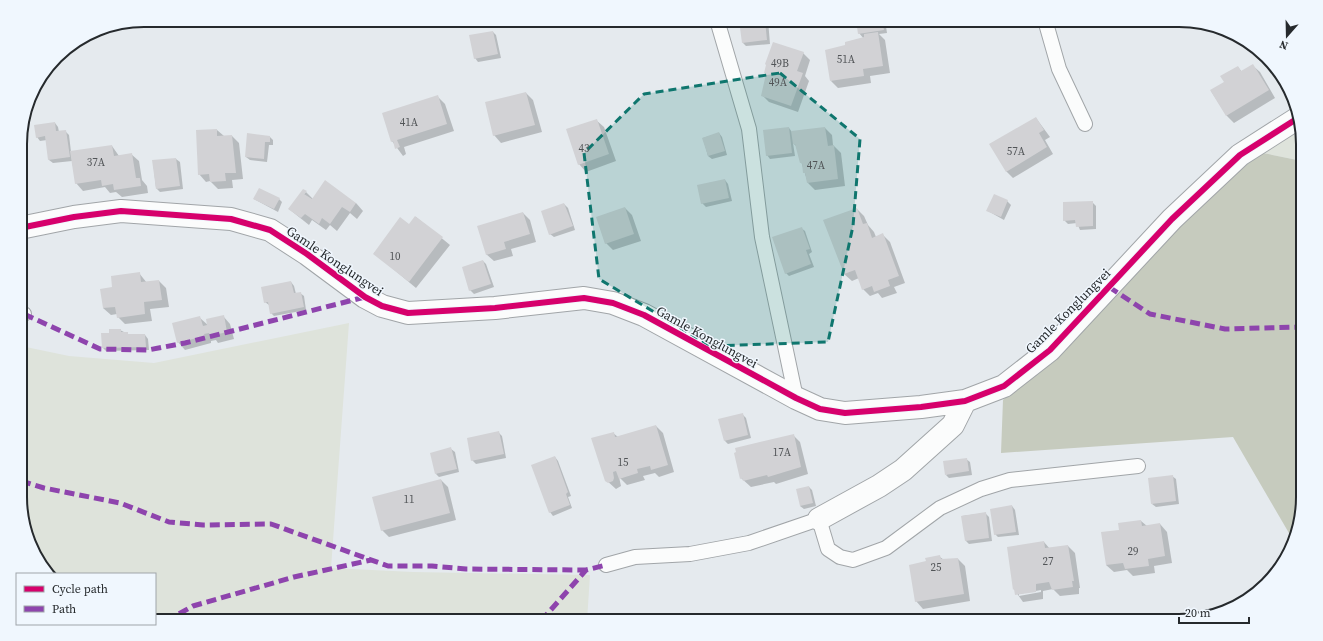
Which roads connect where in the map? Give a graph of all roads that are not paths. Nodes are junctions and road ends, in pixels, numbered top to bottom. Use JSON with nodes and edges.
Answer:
{"nodes":[{"id":1,"x":718,"y":27,"type":"edge"},
{"id":2,"x":1047,"y":27,"type":"edge"},
{"id":3,"x":1293,"y":121,"type":"edge"},
{"id":4,"x":1085,"y":124,"type":"dead end"},
{"id":5,"x":27,"y":227,"type":"edge"},
{"id":6,"x":796,"y":398,"type":"junction"},
{"id":7,"x":965,"y":401,"type":"junction"},
{"id":8,"x":1138,"y":466,"type":"dead end"},
{"id":9,"x":819,"y":519,"type":"junction"},
{"id":10,"x":606,"y":565,"type":"dead end"}],
"edges":[{"from":1,"to":6,"type":"lane"},
{"from":2,"to":4,"type":"lane"},
{"from":3,"to":7,"type":"street","name":"Gamle Konglungvei"},
{"from":5,"to":6,"type":"street","name":"Gamle Konglungvei"},
{"from":6,"to":7,"type":"street","name":"Gamle Konglungvei"},
{"from":7,"to":9,"type":"street"},
{"from":8,"to":9,"type":"lane"},
{"from":9,"to":10,"type":"lane"}]}
